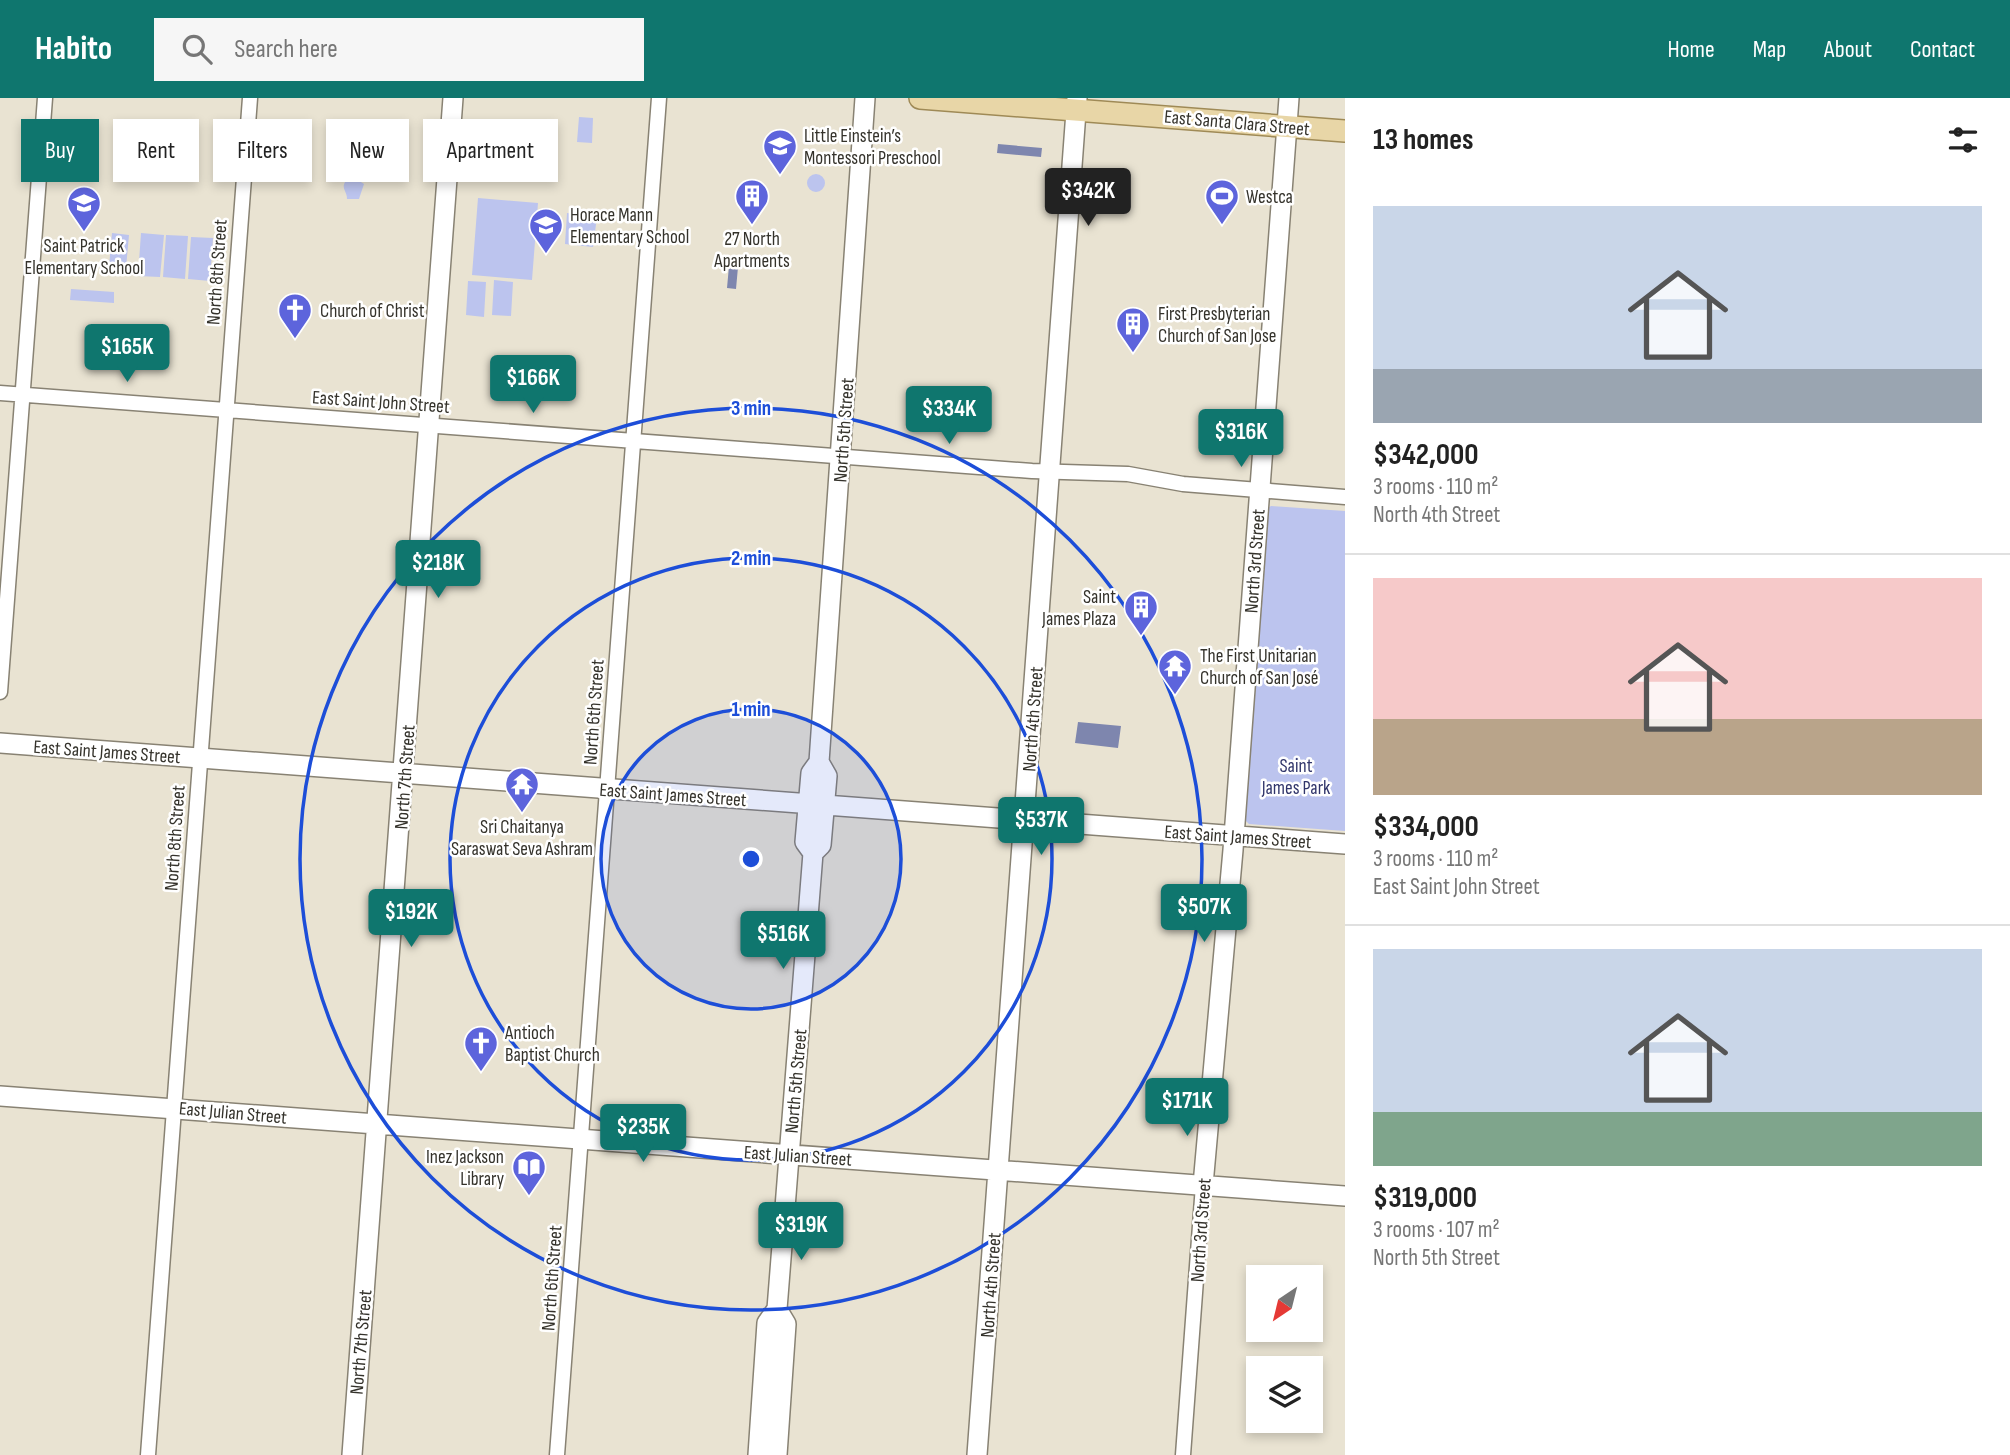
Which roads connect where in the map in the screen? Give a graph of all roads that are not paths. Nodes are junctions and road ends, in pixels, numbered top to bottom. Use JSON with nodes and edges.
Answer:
{"nodes":[{"id":1,"x":45,"y":98,"type":"edge"},
{"id":2,"x":250,"y":98,"type":"edge"},
{"id":3,"x":453,"y":98,"type":"edge"},
{"id":4,"x":659,"y":98,"type":"edge"},
{"id":5,"x":865,"y":98,"type":"edge"},
{"id":6,"x":920,"y":98,"type":"edge"},
{"id":7,"x":1289,"y":98,"type":"edge"},
{"id":8,"x":1077,"y":104,"type":"edge"},
{"id":9,"x":1287,"y":127,"type":"junction"},
{"id":10,"x":1345,"y":131,"type":"edge"},
{"id":11,"x":0,"y":393,"type":"edge"},
{"id":12,"x":24,"y":395,"type":"junction"},
{"id":13,"x":226,"y":408,"type":"junction"},
{"id":14,"x":431,"y":425,"type":"junction"},
{"id":15,"x":634,"y":441,"type":"junction"},
{"id":16,"x":840,"y":456,"type":"junction"},
{"id":17,"x":1049,"y":471,"type":"junction"},
{"id":18,"x":1259,"y":491,"type":"junction"},
{"id":19,"x":1345,"y":497,"type":"edge"},
{"id":20,"x":0,"y":692,"type":"edge"},
{"id":21,"x":0,"y":743,"type":"edge"},
{"id":22,"x":199,"y":758,"type":"junction"},
{"id":23,"x":404,"y":773,"type":"junction"},
{"id":24,"x":606,"y":788,"type":"junction"},
{"id":25,"x":817,"y":805,"type":"junction"},
{"id":26,"x":1024,"y":820,"type":"junction"},
{"id":27,"x":1234,"y":836,"type":"junction"},
{"id":28,"x":1345,"y":844,"type":"edge"},
{"id":29,"x":0,"y":1096,"type":"edge"},
{"id":30,"x":173,"y":1107,"type":"junction"},
{"id":31,"x":378,"y":1123,"type":"junction"},
{"id":32,"x":581,"y":1139,"type":"junction"},
{"id":33,"x":789,"y":1155,"type":"junction"},
{"id":34,"x":999,"y":1170,"type":"junction"},
{"id":35,"x":1203,"y":1185,"type":"junction"},
{"id":36,"x":1345,"y":1196,"type":"edge"},
{"id":37,"x":777,"y":1310,"type":"junction"},
{"id":38,"x":148,"y":1455,"type":"edge"},
{"id":39,"x":352,"y":1455,"type":"edge"},
{"id":40,"x":557,"y":1455,"type":"edge"},
{"id":41,"x":758,"y":1455,"type":"edge"},
{"id":42,"x":777,"y":1455,"type":"edge"},
{"id":43,"x":977,"y":1455,"type":"edge"},
{"id":44,"x":1183,"y":1455,"type":"edge"}],
"edges":[{"from":1,"to":12,"type":"street"},
{"from":2,"to":13,"type":"street","name":"North 8th Street"},
{"from":3,"to":14,"type":"main road","name":"North 7th Street"},
{"from":4,"to":15,"type":"street","name":"North 6th Street"},
{"from":5,"to":16,"type":"main road","name":"North 5th Street"},
{"from":6,"to":8,"type":"main road","name":"East Santa Clara Street"},
{"from":7,"to":9,"type":"main road","name":"North 3rd Street"},
{"from":8,"to":9,"type":"main road","name":"East Santa Clara Street"},
{"from":8,"to":17,"type":"main road","name":"North 4th Street"},
{"from":9,"to":10,"type":"main road","name":"East Santa Clara Street"},
{"from":9,"to":18,"type":"main road","name":"North 3rd Street"},
{"from":11,"to":12,"type":"street","name":"East Saint John Street"},
{"from":12,"to":13,"type":"street","name":"East Saint John Street"},
{"from":12,"to":20,"type":"street"},
{"from":13,"to":14,"type":"street","name":"East Saint John Street"},
{"from":13,"to":22,"type":"street","name":"North 8th Street"},
{"from":14,"to":15,"type":"street","name":"East Saint John Street"},
{"from":14,"to":23,"type":"main road","name":"North 7th Street"},
{"from":15,"to":16,"type":"street","name":"East Saint John Street"},
{"from":15,"to":24,"type":"street","name":"North 6th Street"},
{"from":16,"to":17,"type":"street","name":"East Saint John Street"},
{"from":16,"to":25,"type":"main road","name":"North 5th Street"},
{"from":17,"to":18,"type":"street","name":"East Saint John Street"},
{"from":17,"to":26,"type":"main road","name":"North 4th Street"},
{"from":18,"to":19,"type":"street","name":"East Saint John Street"},
{"from":18,"to":27,"type":"main road","name":"North 3rd Street"},
{"from":21,"to":22,"type":"main road","name":"East Saint James Street"},
{"from":22,"to":23,"type":"main road","name":"East Saint James Street"},
{"from":22,"to":30,"type":"street","name":"North 8th Street"},
{"from":23,"to":24,"type":"main road","name":"East Saint James Street"},
{"from":23,"to":31,"type":"main road","name":"North 7th Street"},
{"from":24,"to":25,"type":"main road","name":"East Saint James Street"},
{"from":24,"to":32,"type":"street","name":"North 6th Street"},
{"from":25,"to":26,"type":"main road","name":"East Saint James Street"},
{"from":25,"to":33,"type":"main road","name":"North 5th Street"},
{"from":26,"to":27,"type":"main road","name":"East Saint James Street"},
{"from":26,"to":34,"type":"main road","name":"North 4th Street"},
{"from":27,"to":28,"type":"main road","name":"East Saint James Street"},
{"from":27,"to":35,"type":"main road","name":"North 3rd Street"},
{"from":29,"to":30,"type":"main road","name":"East Julian Street"},
{"from":30,"to":31,"type":"main road","name":"East Julian Street"},
{"from":30,"to":38,"type":"street","name":"North 8th Street"},
{"from":31,"to":32,"type":"main road","name":"East Julian Street"},
{"from":31,"to":39,"type":"main road","name":"North 7th Street"},
{"from":32,"to":33,"type":"main road","name":"East Julian Street"},
{"from":32,"to":40,"type":"street","name":"North 6th Street"},
{"from":33,"to":34,"type":"main road","name":"East Julian Street"},
{"from":33,"to":37,"type":"main road","name":"North 5th Street"},
{"from":34,"to":35,"type":"main road","name":"East Julian Street"},
{"from":34,"to":43,"type":"main road","name":"North 4th Street"},
{"from":35,"to":36,"type":"main road","name":"East Julian Street"},
{"from":35,"to":44,"type":"street","name":"North 3rd Street"},
{"from":37,"to":41,"type":"main road","name":"North 5th Street"},
{"from":37,"to":42,"type":"main road","name":"North 5th Street"}]}
